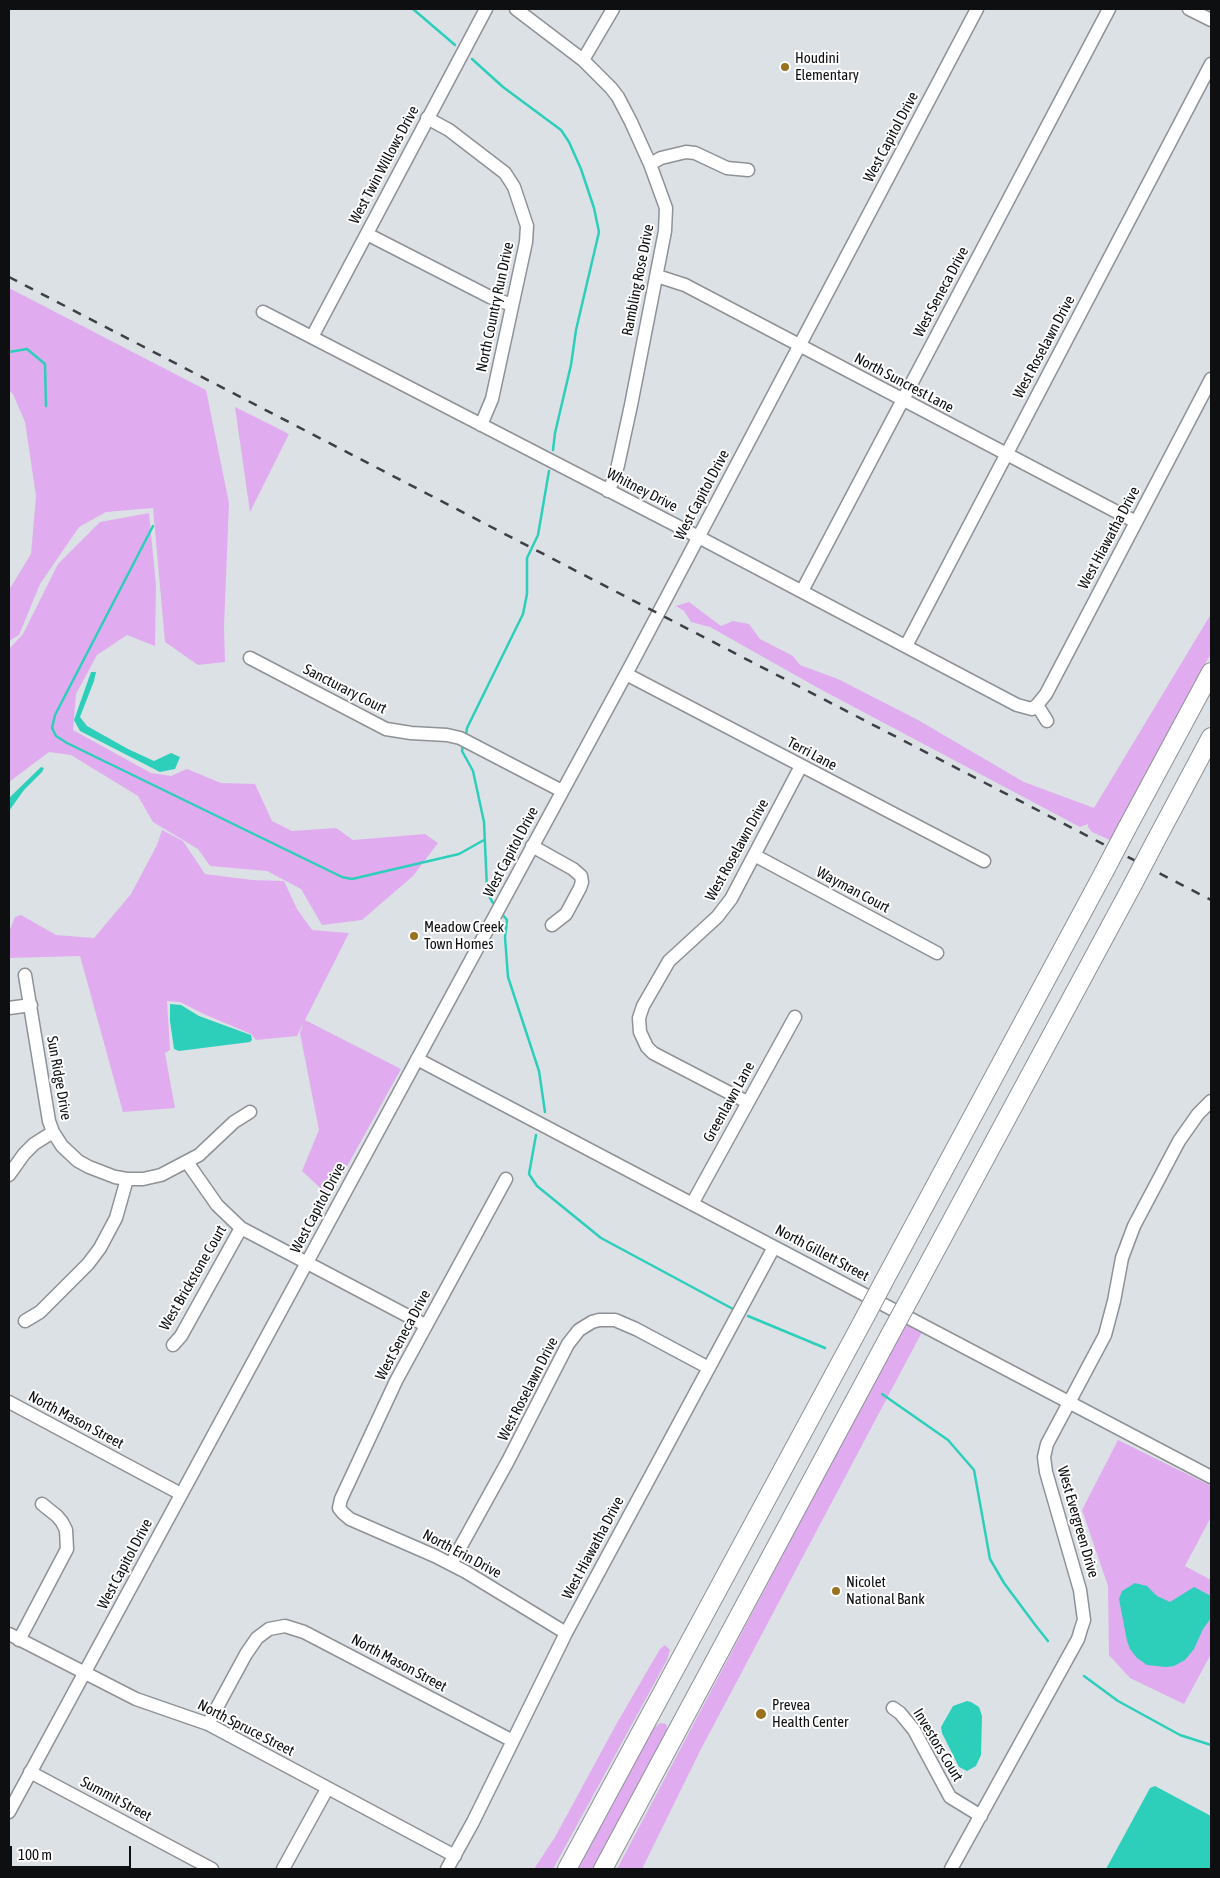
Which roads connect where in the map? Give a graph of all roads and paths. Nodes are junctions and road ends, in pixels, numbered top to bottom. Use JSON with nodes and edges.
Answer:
{"nodes":[{"id":1,"x":486,"y":9,"type":"edge"},
{"id":2,"x":516,"y":9,"type":"edge"},
{"id":3,"x":613,"y":9,"type":"edge"},
{"id":4,"x":977,"y":9,"type":"edge"},
{"id":5,"x":1109,"y":9,"type":"edge"},
{"id":6,"x":1189,"y":9,"type":"edge"},
{"id":7,"x":1211,"y":20,"type":"edge"},
{"id":8,"x":583,"y":60,"type":"junction"},
{"id":9,"x":1211,"y":64,"type":"edge"},
{"id":10,"x":428,"y":118,"type":"junction"},
{"id":11,"x":650,"y":164,"type":"junction"},
{"id":12,"x":748,"y":170,"type":"dead end"},
{"id":13,"x":367,"y":234,"type":"junction"},
{"id":14,"x":657,"y":276,"type":"junction"},
{"id":15,"x":512,"y":305,"type":"junction"},
{"id":16,"x":263,"y":312,"type":"dead end"},
{"id":17,"x":312,"y":337,"type":"junction"},
{"id":18,"x":799,"y":346,"type":"junction"},
{"id":19,"x":1211,"y":379,"type":"edge"},
{"id":20,"x":902,"y":400,"type":"junction"},
{"id":21,"x":481,"y":425,"type":"junction"},
{"id":22,"x":1006,"y":455,"type":"junction"},
{"id":23,"x":608,"y":491,"type":"junction"},
{"id":24,"x":1136,"y":522,"type":"junction"},
{"id":25,"x":698,"y":537,"type":"junction"},
{"id":26,"x":802,"y":591,"type":"junction"},
{"id":27,"x":906,"y":646,"type":"junction"},
{"id":28,"x":250,"y":658,"type":"dead end"},
{"id":29,"x":1211,"y":672,"type":"edge"},
{"id":30,"x":626,"y":674,"type":"junction"},
{"id":31,"x":1035,"y":707,"type":"junction"},
{"id":32,"x":1047,"y":721,"type":"dead end"},
{"id":33,"x":1211,"y":737,"type":"edge"},
{"id":34,"x":801,"y":766,"type":"junction"},
{"id":35,"x":562,"y":791,"type":"junction"},
{"id":36,"x":532,"y":846,"type":"junction"},
{"id":37,"x":754,"y":855,"type":"junction"},
{"id":38,"x":984,"y":861,"type":"dead end"},
{"id":39,"x":552,"y":925,"type":"dead end"},
{"id":40,"x":937,"y":953,"type":"dead end"},
{"id":41,"x":25,"y":975,"type":"dead end"},
{"id":42,"x":31,"y":1005,"type":"junction"},
{"id":43,"x":9,"y":1008,"type":"edge"},
{"id":44,"x":795,"y":1017,"type":"dead end"},
{"id":45,"x":417,"y":1059,"type":"junction"},
{"id":46,"x":1211,"y":1101,"type":"edge"},
{"id":47,"x":747,"y":1102,"type":"junction"},
{"id":48,"x":250,"y":1112,"type":"dead end"},
{"id":49,"x":53,"y":1132,"type":"junction"},
{"id":50,"x":187,"y":1162,"type":"junction"},
{"id":51,"x":9,"y":1175,"type":"edge"},
{"id":52,"x":127,"y":1179,"type":"junction"},
{"id":53,"x":506,"y":1179,"type":"dead end"},
{"id":54,"x":692,"y":1204,"type":"junction"},
{"id":55,"x":241,"y":1228,"type":"junction"},
{"id":56,"x":774,"y":1246,"type":"junction"},
{"id":57,"x":307,"y":1262,"type":"junction"},
{"id":58,"x":25,"y":1321,"type":"dead end"},
{"id":59,"x":425,"y":1325,"type":"junction"},
{"id":60,"x":173,"y":1345,"type":"dead end"},
{"id":61,"x":709,"y":1368,"type":"junction"},
{"id":62,"x":9,"y":1402,"type":"edge"},
{"id":63,"x":1069,"y":1402,"type":"junction"},
{"id":64,"x":1211,"y":1477,"type":"edge"},
{"id":65,"x":181,"y":1494,"type":"junction"},
{"id":66,"x":42,"y":1504,"type":"dead end"},
{"id":67,"x":341,"y":1511,"type":"joint"},
{"id":68,"x":451,"y":1564,"type":"junction"},
{"id":69,"x":566,"y":1633,"type":"junction"},
{"id":70,"x":14,"y":1637,"type":"edge"},
{"id":71,"x":84,"y":1673,"type":"junction"},
{"id":72,"x":893,"y":1708,"type":"dead end"},
{"id":73,"x":208,"y":1724,"type":"junction"},
{"id":74,"x":511,"y":1740,"type":"junction"},
{"id":75,"x":30,"y":1772,"type":"junction"},
{"id":76,"x":327,"y":1788,"type":"junction"},
{"id":77,"x":9,"y":1812,"type":"edge"},
{"id":78,"x":981,"y":1816,"type":"junction"},
{"id":79,"x":455,"y":1856,"type":"junction"},
{"id":80,"x":212,"y":1869,"type":"edge"},
{"id":81,"x":283,"y":1869,"type":"edge"},
{"id":82,"x":447,"y":1869,"type":"edge"},
{"id":83,"x":567,"y":1869,"type":"edge"},
{"id":84,"x":603,"y":1869,"type":"edge"},
{"id":85,"x":951,"y":1869,"type":"edge"}],
"edges":[{"from":1,"to":10,"type":"street","name":"West Twin Willows Drive"},
{"from":2,"to":8,"type":"street","name":"Rambling Rose Drive"},
{"from":3,"to":8,"type":"street"},
{"from":4,"to":18,"type":"street","name":"West Capitol Drive"},
{"from":5,"to":20,"type":"street","name":"West Seneca Drive"},
{"from":6,"to":7,"type":"street"},
{"from":8,"to":11,"type":"street","name":"Rambling Rose Drive"},
{"from":9,"to":22,"type":"street","name":"West Roselawn Drive"},
{"from":10,"to":13,"type":"street","name":"West Twin Willows Drive"},
{"from":10,"to":15,"type":"street","name":"North Country Run Drive"},
{"from":11,"to":12,"type":"street"},
{"from":11,"to":14,"type":"street","name":"Rambling Rose Drive"},
{"from":13,"to":15,"type":"street"},
{"from":13,"to":17,"type":"street","name":"West Twin Willows Drive"},
{"from":14,"to":18,"type":"street","name":"North Suncrest Lane"},
{"from":14,"to":23,"type":"street","name":"Rambling Rose Drive"},
{"from":15,"to":21,"type":"street","name":"North Country Run Drive"},
{"from":16,"to":17,"type":"street","name":"Whitney Drive"},
{"from":17,"to":21,"type":"street","name":"Whitney Drive"},
{"from":18,"to":20,"type":"street","name":"North Suncrest Lane"},
{"from":18,"to":25,"type":"street","name":"West Capitol Drive"},
{"from":19,"to":24,"type":"street","name":"West Hiawatha Drive"},
{"from":20,"to":22,"type":"street","name":"North Suncrest Lane"},
{"from":20,"to":26,"type":"street","name":"West Seneca Drive"},
{"from":21,"to":23,"type":"street","name":"Whitney Drive"},
{"from":22,"to":24,"type":"street","name":"North Suncrest Lane"},
{"from":22,"to":27,"type":"street","name":"West Roselawn Drive"},
{"from":23,"to":25,"type":"street","name":"Whitney Drive"},
{"from":24,"to":31,"type":"street","name":"West Hiawatha Drive"},
{"from":25,"to":26,"type":"street","name":"Whitney Drive"},
{"from":25,"to":30,"type":"street","name":"West Capitol Drive"},
{"from":26,"to":27,"type":"street","name":"Whitney Drive"},
{"from":27,"to":31,"type":"street","name":"Whitney Drive"},
{"from":28,"to":35,"type":"street","name":"Sancturary Court"},
{"from":29,"to":83,"type":"highway","bridge":true},
{"from":30,"to":34,"type":"street","name":"Terri Lane"},
{"from":30,"to":35,"type":"street","name":"West Capitol Drive"},
{"from":31,"to":32,"type":"street"},
{"from":33,"to":84,"type":"highway","bridge":true},
{"from":34,"to":37,"type":"street","name":"West Roselawn Drive"},
{"from":34,"to":38,"type":"street","name":"Terri Lane"},
{"from":35,"to":36,"type":"street","name":"West Capitol Drive"},
{"from":36,"to":39,"type":"street"},
{"from":36,"to":45,"type":"street","name":"West Capitol Drive"},
{"from":37,"to":40,"type":"street","name":"Wayman Court"},
{"from":37,"to":47,"type":"street","name":"West Roselawn Drive"},
{"from":41,"to":42,"type":"street","name":"Sun Ridge Drive"},
{"from":42,"to":43,"type":"street"},
{"from":42,"to":49,"type":"street","name":"Sun Ridge Drive"},
{"from":44,"to":47,"type":"street","name":"Greenlawn Lane"},
{"from":45,"to":54,"type":"street","name":"North Gillett Street"},
{"from":45,"to":57,"type":"street","name":"West Capitol Drive"},
{"from":46,"to":63,"type":"street","name":"West Evergreen Drive"},
{"from":47,"to":54,"type":"street","name":"Greenlawn Lane"},
{"from":48,"to":50,"type":"street","name":"Sun Ridge Drive"},
{"from":49,"to":51,"type":"street"},
{"from":49,"to":52,"type":"street","name":"Sun Ridge Drive"},
{"from":50,"to":52,"type":"street","name":"Sun Ridge Drive"},
{"from":50,"to":55,"type":"street"},
{"from":52,"to":58,"type":"street"},
{"from":53,"to":59,"type":"street","name":"West Seneca Drive"},
{"from":54,"to":56,"type":"street","name":"North Gillett Street"},
{"from":55,"to":57,"type":"street"},
{"from":55,"to":60,"type":"street","name":"West Brickstone Court"},
{"from":56,"to":61,"type":"street","name":"West Hiawatha Drive"},
{"from":56,"to":63,"type":"street","name":"North Gillett Street"},
{"from":57,"to":59,"type":"street"},
{"from":57,"to":65,"type":"street","name":"West Capitol Drive"},
{"from":59,"to":67,"type":"street","name":"West Seneca Drive"},
{"from":61,"to":68,"type":"street","name":"West Roselawn Drive"},
{"from":61,"to":69,"type":"street","name":"West Hiawatha Drive"},
{"from":62,"to":65,"type":"street","name":"North Mason Street"},
{"from":63,"to":64,"type":"street","name":"North Gillett Street"},
{"from":63,"to":78,"type":"street","name":"West Evergreen Drive"},
{"from":65,"to":71,"type":"street","name":"West Capitol Drive"},
{"from":66,"to":70,"type":"street"},
{"from":67,"to":68,"type":"street","name":"North Erin Drive"},
{"from":68,"to":69,"type":"street","name":"North Erin Drive"},
{"from":69,"to":74,"type":"street","name":"West Hiawatha Drive"},
{"from":70,"to":71,"type":"street","name":"North Spruce Street"},
{"from":71,"to":73,"type":"street","name":"North Spruce Street"},
{"from":71,"to":75,"type":"street","name":"West Capitol Drive"},
{"from":72,"to":78,"type":"street","name":"Investors Court"},
{"from":73,"to":74,"type":"street","name":"North Mason Street"},
{"from":73,"to":76,"type":"street","name":"North Spruce Street"},
{"from":74,"to":79,"type":"street","name":"West Hiawatha Drive"},
{"from":75,"to":77,"type":"street","name":"West Capitol Drive"},
{"from":75,"to":80,"type":"street","name":"Summit Street"},
{"from":76,"to":79,"type":"street","name":"North Spruce Street"},
{"from":76,"to":81,"type":"street"},
{"from":78,"to":85,"type":"street","name":"West Evergreen Drive"},
{"from":79,"to":82,"type":"street","name":"West Hiawatha Drive"}]}
